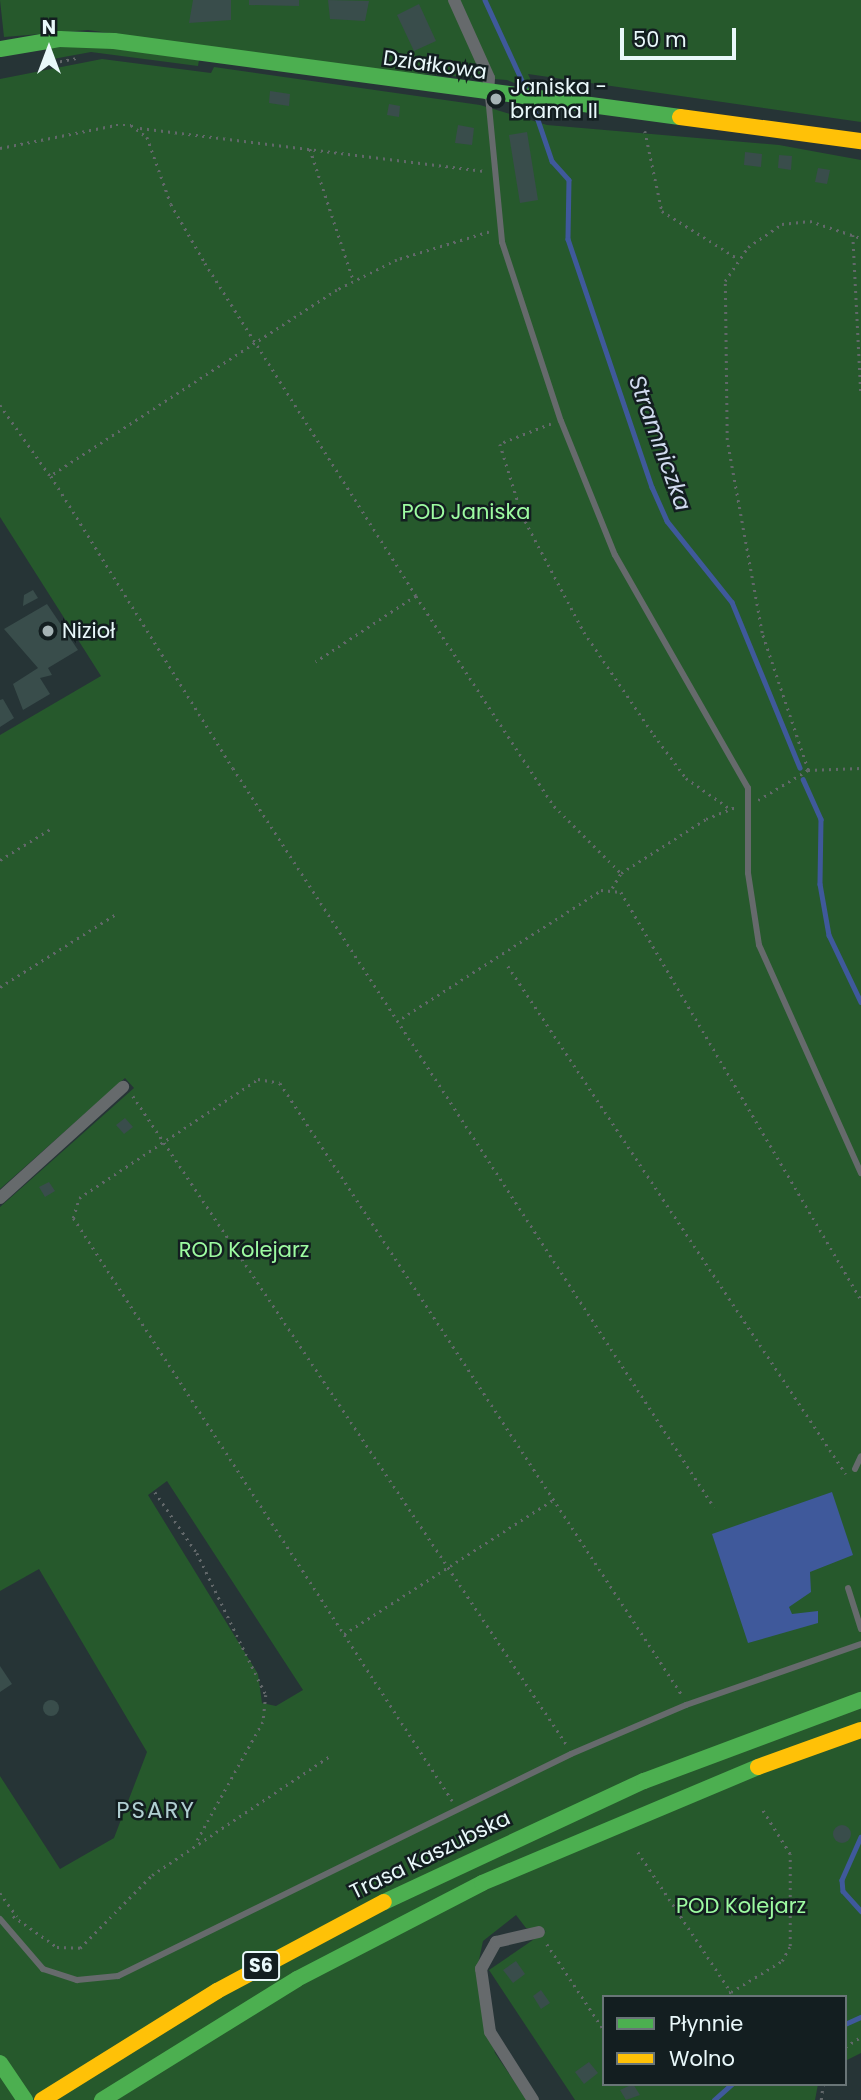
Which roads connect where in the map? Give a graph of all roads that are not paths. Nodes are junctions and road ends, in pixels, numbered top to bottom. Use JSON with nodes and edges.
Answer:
{"nodes":[{"id":1,"x":454,"y":0,"type":"edge"},
{"id":2,"x":0,"y":50,"type":"edge"},
{"id":3,"x":488,"y":94,"type":"junction"},
{"id":4,"x":861,"y":141,"type":"edge"},
{"id":5,"x":123,"y":1087,"type":"road end"},
{"id":6,"x":861,"y":1173,"type":"edge"},
{"id":7,"x":0,"y":1198,"type":"edge"},
{"id":8,"x":861,"y":1456,"type":"edge"},
{"id":9,"x":855,"y":1469,"type":"road end"},
{"id":10,"x":848,"y":1588,"type":"dead end"},
{"id":11,"x":861,"y":1629,"type":"edge"},
{"id":12,"x":861,"y":1644,"type":"edge"},
{"id":13,"x":861,"y":1700,"type":"edge"},
{"id":14,"x":861,"y":1730,"type":"edge"},
{"id":15,"x":0,"y":1919,"type":"edge"},
{"id":16,"x":539,"y":1932,"type":"road end"},
{"id":17,"x":3,"y":2068,"type":"edge"},
{"id":18,"x":25,"y":2100,"type":"edge"},
{"id":19,"x":42,"y":2100,"type":"edge"},
{"id":20,"x":102,"y":2100,"type":"edge"},
{"id":21,"x":533,"y":2100,"type":"edge"}],
"edges":[{"from":1,"to":3,"type":"street"},
{"from":2,"to":3,"type":"main road","name":"Działkowa"},
{"from":3,"to":4,"type":"main road","name":"Działkowa"},
{"from":3,"to":6,"type":"lane"},
{"from":5,"to":7,"type":"street"},
{"from":8,"to":9,"type":"lane"},
{"from":10,"to":11,"type":"lane"},
{"from":12,"to":15,"type":"lane"},
{"from":13,"to":19,"type":"main road","name":"Trasa Kaszubska","number":"S6"},
{"from":14,"to":20,"type":"main road","number":"S6"},
{"from":16,"to":21,"type":"street"},
{"from":17,"to":18,"type":"main road"}]}
